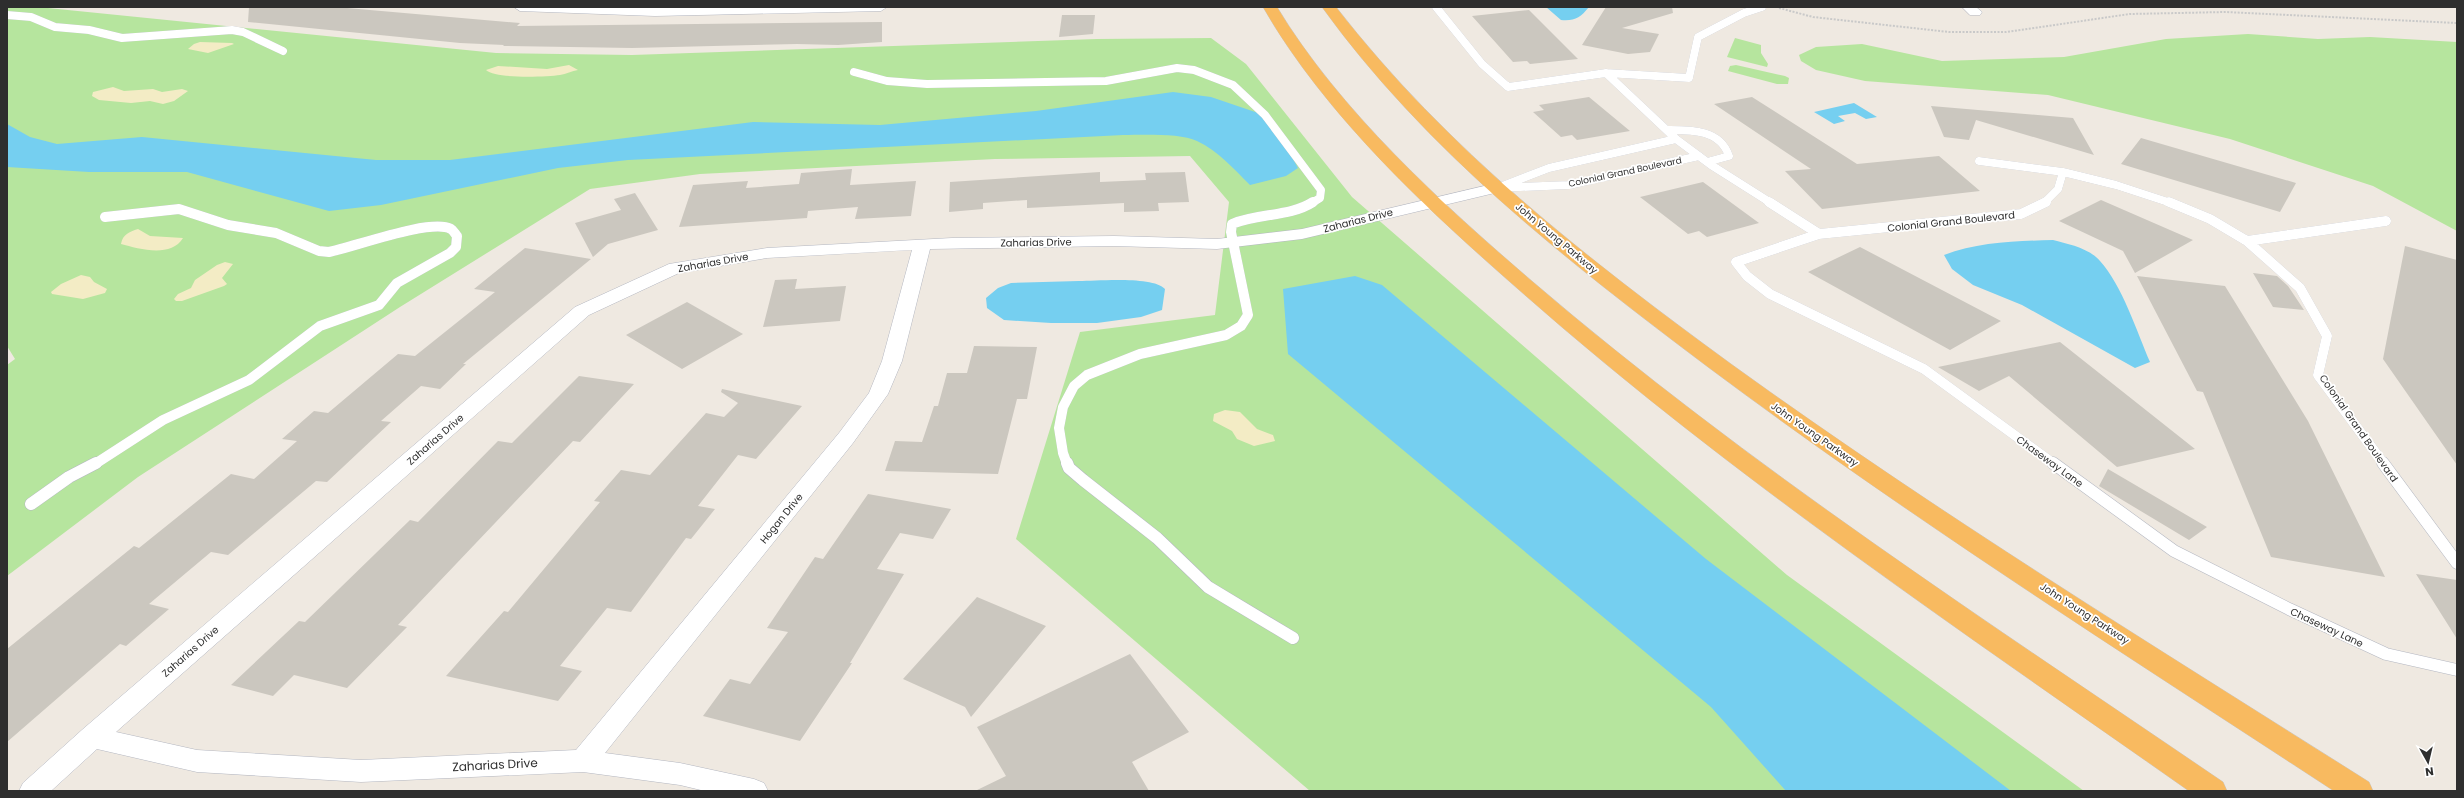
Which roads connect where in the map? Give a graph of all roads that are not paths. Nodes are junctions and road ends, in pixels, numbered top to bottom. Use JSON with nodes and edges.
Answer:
{"nodes":[{"id":1,"x":520,"y":7,"type":"edge"},
{"id":2,"x":881,"y":7,"type":"edge"},
{"id":3,"x":1270,"y":7,"type":"edge"},
{"id":4,"x":1329,"y":7,"type":"edge"},
{"id":5,"x":1436,"y":7,"type":"edge"},
{"id":6,"x":1762,"y":7,"type":"edge"},
{"id":7,"x":7,"y":14,"type":"edge"},
{"id":8,"x":283,"y":51,"type":"dead end"},
{"id":9,"x":854,"y":72,"type":"dead end"},
{"id":10,"x":1606,"y":73,"type":"junction"},
{"id":11,"x":1667,"y":130,"type":"junction"},
{"id":12,"x":1676,"y":139,"type":"junction"},
{"id":13,"x":1699,"y":156,"type":"junction"},
{"id":14,"x":1979,"y":161,"type":"dead end"},
{"id":15,"x":1707,"y":162,"type":"junction"},
{"id":16,"x":2063,"y":172,"type":"junction"},
{"id":17,"x":1497,"y":188,"type":"junction"},
{"id":18,"x":1432,"y":202,"type":"junction"},
{"id":19,"x":105,"y":217,"type":"dead end"},
{"id":20,"x":2386,"y":220,"type":"dead end"},
{"id":21,"x":1819,"y":234,"type":"junction"},
{"id":22,"x":2247,"y":241,"type":"junction"},
{"id":23,"x":1233,"y":242,"type":"junction"},
{"id":24,"x":922,"y":245,"type":"junction"},
{"id":25,"x":31,"y":504,"type":"dead end"},
{"id":26,"x":2457,"y":564,"type":"edge"},
{"id":27,"x":1293,"y":638,"type":"dead end"},
{"id":28,"x":2457,"y":670,"type":"edge"},
{"id":29,"x":92,"y":737,"type":"junction"},
{"id":30,"x":583,"y":761,"type":"junction"},
{"id":31,"x":33,"y":791,"type":"edge"},
{"id":32,"x":754,"y":791,"type":"edge"},
{"id":33,"x":2212,"y":791,"type":"edge"},
{"id":34,"x":2358,"y":791,"type":"edge"}],
"edges":[{"from":1,"to":2,"type":"street"},
{"from":3,"to":18,"type":"highway"},
{"from":4,"to":17,"type":"highway","name":"John Young Parkway"},
{"from":5,"to":10,"type":"lane"},
{"from":6,"to":10,"type":"lane"},
{"from":7,"to":8,"type":"lane"},
{"from":9,"to":23,"type":"lane"},
{"from":10,"to":11,"type":"lane","name":"Colonial Grand Boulevard"},
{"from":11,"to":12,"type":"lane","name":"Colonial Grand Boulevard"},
{"from":11,"to":15,"type":"lane"},
{"from":12,"to":13,"type":"lane","name":"Colonial Grand Boulevard"},
{"from":12,"to":17,"type":"lane","name":"Colonial Grand Boulevard"},
{"from":13,"to":15,"type":"lane","name":"Colonial Grand Boulevard"},
{"from":13,"to":17,"type":"lane","name":"Colonial Grand Boulevard"},
{"from":14,"to":16,"type":"lane"},
{"from":15,"to":21,"type":"lane","name":"Colonial Grand Boulevard"},
{"from":16,"to":21,"type":"lane","name":"Colonial Grand Boulevard"},
{"from":16,"to":22,"type":"lane","name":"Colonial Grand Boulevard"},
{"from":17,"to":18,"type":"street","name":"Zaharias Drive"},
{"from":17,"to":34,"type":"highway","name":"John Young Parkway"},
{"from":18,"to":23,"type":"street","name":"Zaharias Drive"},
{"from":18,"to":33,"type":"highway"},
{"from":19,"to":25,"type":"lane"},
{"from":20,"to":22,"type":"lane"},
{"from":21,"to":28,"type":"lane","name":"Chaseway Lane"},
{"from":22,"to":26,"type":"lane","name":"Colonial Grand Boulevard"},
{"from":23,"to":24,"type":"street","name":"Zaharias Drive"},
{"from":23,"to":27,"type":"lane"},
{"from":24,"to":29,"type":"street","name":"Zaharias Drive"},
{"from":24,"to":30,"type":"street","name":"Hogan Drive"},
{"from":29,"to":30,"type":"street","name":"Zaharias Drive"},
{"from":29,"to":31,"type":"street","name":"Zaharias Drive"},
{"from":30,"to":32,"type":"street","name":"Zaharias Drive"}]}
